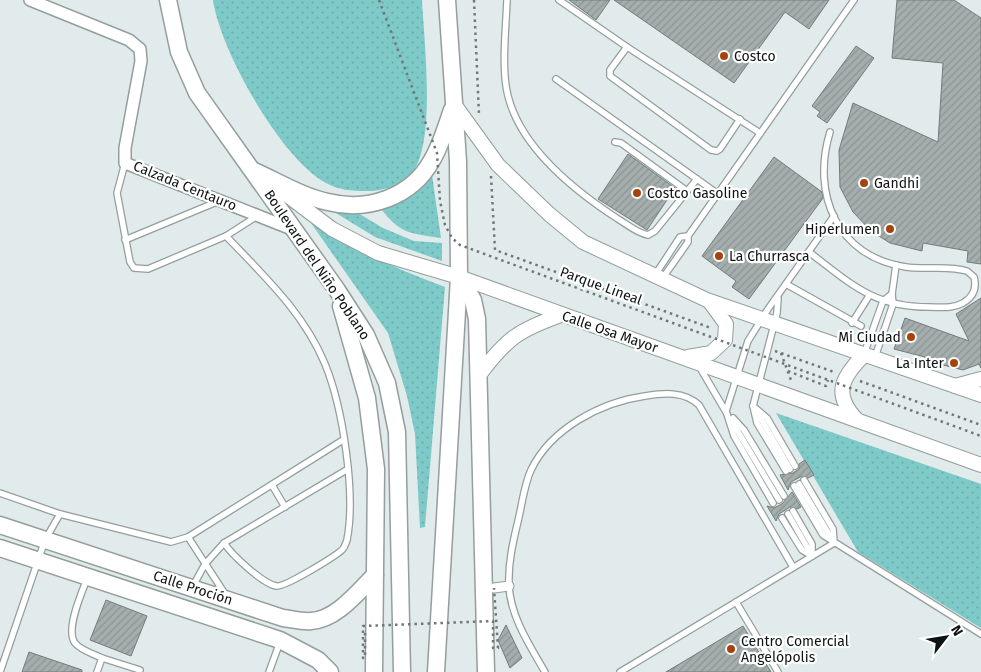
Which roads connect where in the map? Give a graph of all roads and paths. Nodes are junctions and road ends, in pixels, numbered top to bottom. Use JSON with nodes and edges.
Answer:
{"nodes":[{"id":1,"x":30,"y":0,"type":"edge"},
{"id":2,"x":168,"y":0,"type":"edge"},
{"id":3,"x":380,"y":0,"type":"edge"},
{"id":4,"x":447,"y":0,"type":"edge"},
{"id":5,"x":474,"y":0,"type":"edge"},
{"id":6,"x":507,"y":0,"type":"edge"},
{"id":7,"x":559,"y":0,"type":"edge"},
{"id":8,"x":854,"y":0,"type":"edge"},
{"id":9,"x":627,"y":48,"type":"junction"},
{"id":10,"x":556,"y":79,"type":"dead end"},
{"id":11,"x":454,"y":104,"type":"junction"},
{"id":12,"x":479,"y":116,"type":"dead end"},
{"id":13,"x":740,"y":119,"type":"junction"},
{"id":14,"x":830,"y":132,"type":"dead end"},
{"id":15,"x":760,"y":133,"type":"junction"},
{"id":16,"x":615,"y":142,"type":"dead end"},
{"id":17,"x":125,"y":163,"type":"junction"},
{"id":18,"x":254,"y":171,"type":"junction"},
{"id":19,"x":491,"y":173,"type":"dead end"},
{"id":20,"x":697,"y":179,"type":"junction"},
{"id":21,"x":687,"y":191,"type":"junction"},
{"id":22,"x":718,"y":194,"type":"junction"},
{"id":23,"x":221,"y":200,"type":"junction"},
{"id":24,"x":257,"y":216,"type":"junction"},
{"id":25,"x":834,"y":216,"type":"junction"},
{"id":26,"x":296,"y":231,"type":"junction"},
{"id":27,"x":226,"y":236,"type":"junction"},
{"id":28,"x":124,"y":240,"type":"junction"},
{"id":29,"x":495,"y":250,"type":"dead end"},
{"id":30,"x":809,"y":252,"type":"junction"},
{"id":31,"x":896,"y":266,"type":"junction"},
{"id":32,"x":459,"y":277,"type":"junction"},
{"id":33,"x":657,"y":278,"type":"junction"},
{"id":34,"x":786,"y":284,"type":"junction"},
{"id":35,"x":336,"y":290,"type":"junction"},
{"id":36,"x":892,"y":294,"type":"junction"},
{"id":37,"x":869,"y":296,"type":"junction"},
{"id":38,"x":778,"y":298,"type":"junction"},
{"id":39,"x":707,"y":300,"type":"junction"},
{"id":40,"x":883,"y":301,"type":"junction"},
{"id":41,"x":894,"y":304,"type":"junction"},
{"id":42,"x":561,"y":315,"type":"junction"},
{"id":43,"x":767,"y":322,"type":"junction"},
{"id":44,"x":852,"y":322,"type":"junction"},
{"id":45,"x":861,"y":326,"type":"dead end"},
{"id":46,"x":682,"y":357,"type":"junction"},
{"id":47,"x":869,"y":357,"type":"junction"},
{"id":48,"x":696,"y":362,"type":"junction"},
{"id":49,"x":788,"y":371,"type":"dead end"},
{"id":50,"x":480,"y":374,"type":"junction"},
{"id":51,"x":737,"y":377,"type":"junction"},
{"id":52,"x":828,"y":380,"type":"junction"},
{"id":53,"x":981,"y":380,"type":"edge"},
{"id":54,"x":760,"y":384,"type":"junction"},
{"id":55,"x":953,"y":386,"type":"junction"},
{"id":56,"x":981,"y":395,"type":"edge"},
{"id":57,"x":753,"y":406,"type":"junction"},
{"id":58,"x":726,"y":411,"type":"junction"},
{"id":59,"x":857,"y":420,"type":"junction"},
{"id":60,"x":981,"y":436,"type":"edge"},
{"id":61,"x":343,"y":440,"type":"junction"},
{"id":62,"x":981,"y":465,"type":"edge"},
{"id":63,"x":348,"y":469,"type":"junction"},
{"id":64,"x":272,"y":485,"type":"junction"},
{"id":65,"x":0,"y":493,"type":"edge"},
{"id":66,"x":779,"y":500,"type":"dead end"},
{"id":67,"x":285,"y":507,"type":"junction"},
{"id":68,"x":60,"y":514,"type":"junction"},
{"id":69,"x":0,"y":525,"type":"edge"},
{"id":70,"x":188,"y":537,"type":"junction"},
{"id":71,"x":45,"y":540,"type":"junction"},
{"id":72,"x":224,"y":543,"type":"junction"},
{"id":73,"x":834,"y":543,"type":"junction"},
{"id":74,"x":0,"y":548,"type":"edge"},
{"id":75,"x":812,"y":556,"type":"junction"},
{"id":76,"x":38,"y":560,"type":"junction"},
{"id":77,"x":205,"y":564,"type":"junction"},
{"id":78,"x":794,"y":567,"type":"junction"},
{"id":79,"x":375,"y":575,"type":"junction"},
{"id":80,"x":88,"y":577,"type":"junction"},
{"id":81,"x":509,"y":586,"type":"junction"},
{"id":82,"x":192,"y":588,"type":"junction"},
{"id":83,"x":494,"y":588,"type":"joint"},
{"id":84,"x":229,"y":600,"type":"junction"},
{"id":85,"x":736,"y":602,"type":"junction"},
{"id":86,"x":365,"y":633,"type":"dead end"},
{"id":87,"x":981,"y":634,"type":"edge"},
{"id":88,"x":280,"y":640,"type":"junction"},
{"id":89,"x":102,"y":658,"type":"junction"},
{"id":90,"x":140,"y":670,"type":"dead end"},
{"id":91,"x":0,"y":672,"type":"edge"},
{"id":92,"x":97,"y":672,"type":"edge"},
{"id":93,"x":269,"y":672,"type":"edge"},
{"id":94,"x":330,"y":672,"type":"edge"},
{"id":95,"x":374,"y":672,"type":"edge"},
{"id":96,"x":402,"y":672,"type":"edge"},
{"id":97,"x":436,"y":672,"type":"edge"},
{"id":98,"x":486,"y":672,"type":"edge"},
{"id":99,"x":545,"y":672,"type":"edge"},
{"id":100,"x":620,"y":672,"type":"edge"},
{"id":101,"x":778,"y":672,"type":"edge"}],
"edges":[{"from":1,"to":17,"type":"street","name":"Calzada Centauro"},
{"from":2,"to":18,"type":"main road","name":"Boulevard del Niño Poblano"},
{"from":3,"to":52,"type":"path","name":"Parque Lineal","bridge":true},
{"from":4,"to":11,"type":"main road"},
{"from":5,"to":12,"type":"path"},
{"from":6,"to":21,"type":"lane"},
{"from":7,"to":9,"type":"lane"},
{"from":8,"to":15,"type":"lane"},
{"from":9,"to":13,"type":"lane"},
{"from":9,"to":13,"type":"lane"},
{"from":10,"to":20,"type":"lane"},
{"from":11,"to":18,"type":"main road"},
{"from":11,"to":32,"type":"main road"},
{"from":11,"to":33,"type":"street"},
{"from":13,"to":15,"type":"lane"},
{"from":14,"to":25,"type":"lane"},
{"from":15,"to":22,"type":"lane"},
{"from":16,"to":21,"type":"lane"},
{"from":17,"to":23,"type":"street","name":"Calzada Centauro"},
{"from":17,"to":28,"type":"lane"},
{"from":18,"to":26,"type":"main road","name":"Boulevard del Niño Poblano"},
{"from":18,"to":32,"type":"street","name":"Calle Osa Mayor"},
{"from":19,"to":29,"type":"path"},
{"from":20,"to":21,"type":"lane"},
{"from":20,"to":22,"type":"lane"},
{"from":22,"to":33,"type":"lane"},
{"from":23,"to":24,"type":"street","name":"Calzada Centauro"},
{"from":23,"to":28,"type":"lane"},
{"from":24,"to":26,"type":"street","name":"Calzada Centauro"},
{"from":24,"to":27,"type":"lane"},
{"from":25,"to":30,"type":"lane"},
{"from":25,"to":31,"type":"lane"},
{"from":26,"to":35,"type":"main road","name":"Boulevard del Niño Poblano"},
{"from":27,"to":28,"type":"lane"},
{"from":27,"to":61,"type":"lane"},
{"from":30,"to":34,"type":"lane"},
{"from":30,"to":37,"type":"lane"},
{"from":31,"to":36,"type":"lane"},
{"from":31,"to":41,"type":"lane"},
{"from":32,"to":42,"type":"street","name":"Calle Osa Mayor"},
{"from":32,"to":50,"type":"main road"},
{"from":32,"to":97,"type":"main road"},
{"from":33,"to":39,"type":"street"},
{"from":34,"to":38,"type":"lane"},
{"from":34,"to":44,"type":"lane"},
{"from":35,"to":79,"type":"main road"},
{"from":35,"to":96,"type":"main road","name":"Boulevard del Niño Poblano"},
{"from":36,"to":40,"type":"lane"},
{"from":36,"to":41,"type":"lane"},
{"from":37,"to":40,"type":"lane"},
{"from":37,"to":44,"type":"lane"},
{"from":38,"to":43,"type":"lane"},
{"from":38,"to":43,"type":"lane"},
{"from":39,"to":43,"type":"street"},
{"from":39,"to":46,"type":"street"},
{"from":40,"to":41,"type":"lane"},
{"from":40,"to":47,"type":"lane"},
{"from":41,"to":47,"type":"lane"},
{"from":42,"to":46,"type":"street","name":"Calle Osa Mayor"},
{"from":42,"to":50,"type":"street"},
{"from":43,"to":47,"type":"street"},
{"from":43,"to":51,"type":"lane"},
{"from":43,"to":54,"type":"lane"},
{"from":44,"to":45,"type":"lane"},
{"from":46,"to":48,"type":"street","name":"Calle Osa Mayor"},
{"from":47,"to":55,"type":"street"},
{"from":47,"to":59,"type":"street"},
{"from":48,"to":51,"type":"street","name":"Calle Osa Mayor"},
{"from":48,"to":58,"type":"lane"},
{"from":49,"to":52,"type":"path","bridge":true},
{"from":50,"to":98,"type":"main road"},
{"from":51,"to":54,"type":"street","name":"Calle Osa Mayor"},
{"from":51,"to":58,"type":"lane"},
{"from":52,"to":60,"type":"path","name":"Parque Lineal","bridge":true},
{"from":53,"to":55,"type":"street"},
{"from":54,"to":57,"type":"lane"},
{"from":54,"to":59,"type":"street","name":"Calle Osa Mayor"},
{"from":55,"to":56,"type":"street"},
{"from":57,"to":57,"type":"lane"},
{"from":58,"to":66,"type":"lane"},
{"from":59,"to":62,"type":"street","name":"Calle Osa Mayor"},
{"from":61,"to":63,"type":"lane"},
{"from":61,"to":64,"type":"lane"},
{"from":63,"to":67,"type":"lane"},
{"from":63,"to":72,"type":"lane"},
{"from":64,"to":67,"type":"lane"},
{"from":64,"to":70,"type":"lane"},
{"from":65,"to":68,"type":"lane"},
{"from":67,"to":72,"type":"lane"},
{"from":68,"to":70,"type":"lane"},
{"from":68,"to":71,"type":"lane"},
{"from":69,"to":71,"type":"main road","name":"Calle Proción"},
{"from":70,"to":77,"type":"lane"},
{"from":71,"to":76,"type":"lane"},
{"from":71,"to":82,"type":"main road","name":"Calle Proción"},
{"from":72,"to":77,"type":"lane"},
{"from":73,"to":73,"type":"lane"},
{"from":73,"to":75,"type":"lane"},
{"from":73,"to":87,"type":"lane"},
{"from":74,"to":76,"type":"main road","name":"Calle Proción"},
{"from":75,"to":75,"type":"lane"},
{"from":75,"to":78,"type":"lane"},
{"from":76,"to":80,"type":"main road","name":"Calle Proción"},
{"from":76,"to":91,"type":"lane"},
{"from":77,"to":82,"type":"lane"},
{"from":77,"to":84,"type":"lane"},
{"from":78,"to":81,"type":"lane"},
{"from":78,"to":85,"type":"lane"},
{"from":79,"to":84,"type":"main road","name":"Calle Proción"},
{"from":79,"to":95,"type":"main road"},
{"from":80,"to":88,"type":"main road","name":"Calle Proción"},
{"from":80,"to":89,"type":"lane"},
{"from":81,"to":83,"type":"street"},
{"from":81,"to":99,"type":"lane"},
{"from":82,"to":84,"type":"main road","name":"Calle Proción"},
{"from":83,"to":86,"type":"path","bridge":true},
{"from":85,"to":100,"type":"lane"},
{"from":85,"to":101,"type":"lane"},
{"from":88,"to":93,"type":"lane"},
{"from":88,"to":94,"type":"main road","name":"Calle Proción"},
{"from":89,"to":90,"type":"lane"},
{"from":89,"to":92,"type":"lane"}]}
